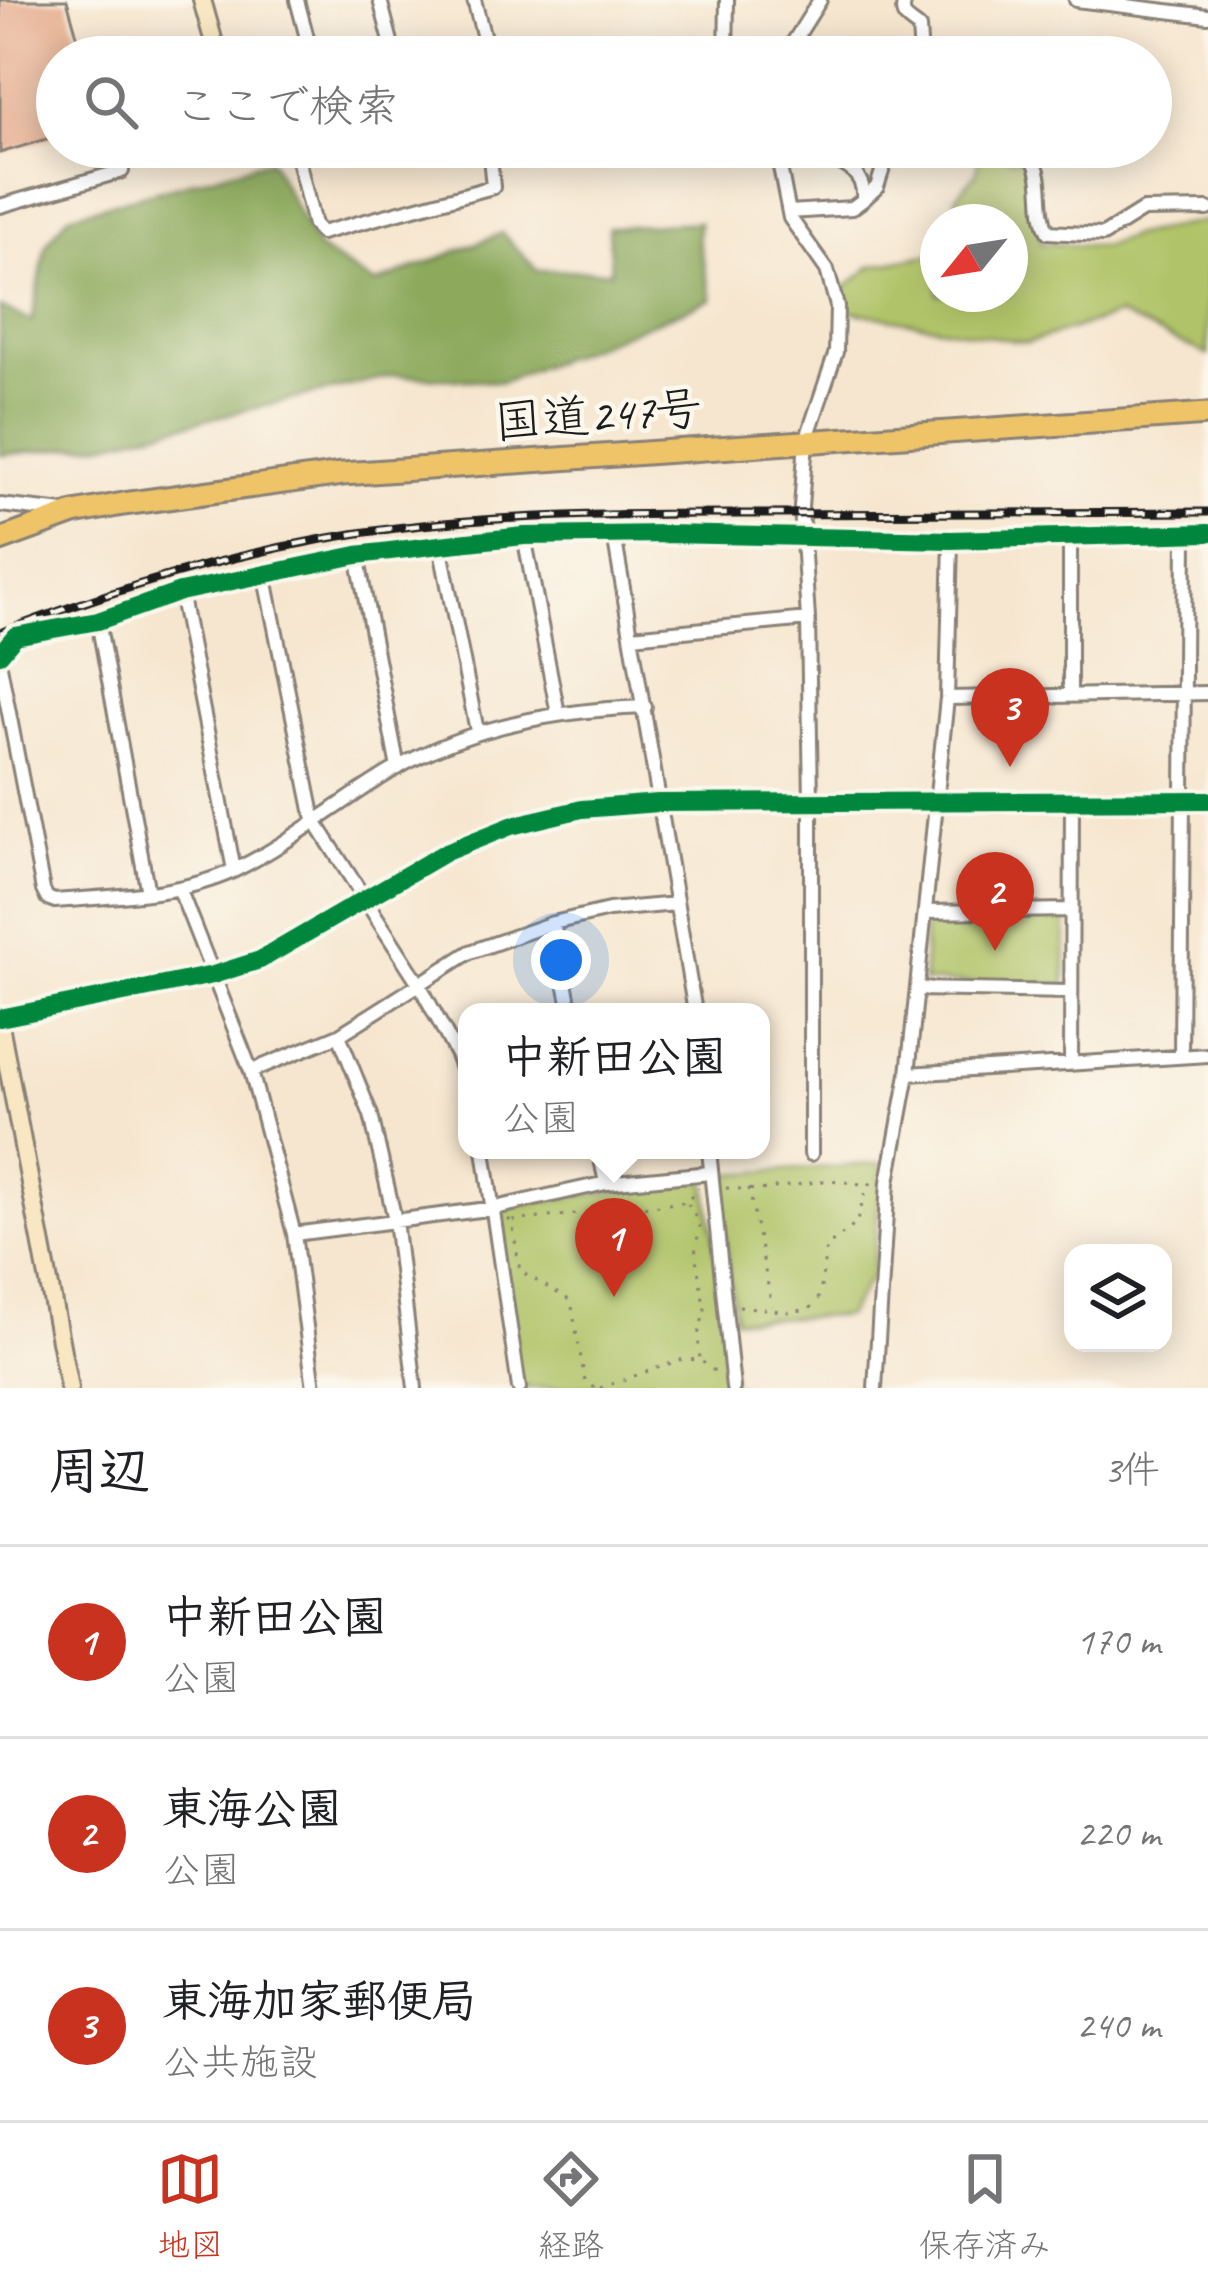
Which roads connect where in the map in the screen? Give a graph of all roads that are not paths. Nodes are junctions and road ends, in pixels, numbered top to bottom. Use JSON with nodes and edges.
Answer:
{"nodes":[{"id":1,"x":202,"y":0,"type":"edge"},
{"id":2,"x":297,"y":0,"type":"edge"},
{"id":3,"x":380,"y":0,"type":"edge"},
{"id":4,"x":474,"y":0,"type":"edge"},
{"id":5,"x":727,"y":0,"type":"edge"},
{"id":6,"x":820,"y":0,"type":"edge"},
{"id":7,"x":905,"y":0,"type":"edge"},
{"id":8,"x":1076,"y":0,"type":"edge"},
{"id":9,"x":1208,"y":16,"type":"edge"},
{"id":10,"x":212,"y":36,"type":"edge"},
{"id":11,"x":306,"y":36,"type":"edge"},
{"id":12,"x":389,"y":36,"type":"edge"},
{"id":13,"x":483,"y":36,"type":"edge"},
{"id":14,"x":726,"y":36,"type":"edge"},
{"id":15,"x":797,"y":36,"type":"edge"},
{"id":16,"x":918,"y":36,"type":"edge"},
{"id":17,"x":300,"y":168,"type":"edge"},
{"id":18,"x":491,"y":168,"type":"edge"},
{"id":19,"x":780,"y":168,"type":"edge"},
{"id":20,"x":849,"y":168,"type":"edge"},
{"id":21,"x":884,"y":168,"type":"edge"},
{"id":22,"x":892,"y":168,"type":"edge"},
{"id":23,"x":1039,"y":168,"type":"edge"},
{"id":24,"x":122,"y":171,"type":"dead end"},
{"id":25,"x":896,"y":178,"type":"dead end"},
{"id":26,"x":864,"y":198,"type":"junction"},
{"id":27,"x":0,"y":206,"type":"edge"},
{"id":28,"x":1208,"y":209,"type":"edge"},
{"id":29,"x":789,"y":212,"type":"junction"},
{"id":30,"x":1208,"y":414,"type":"edge"},
{"id":31,"x":806,"y":441,"type":"junction"},
{"id":32,"x":0,"y":505,"type":"edge"},
{"id":33,"x":74,"y":513,"type":"junction"},
{"id":34,"x":1208,"y":533,"type":"edge"},
{"id":35,"x":1185,"y":534,"type":"junction"},
{"id":36,"x":614,"y":535,"type":"junction"},
{"id":37,"x":524,"y":536,"type":"junction"},
{"id":38,"x":805,"y":536,"type":"junction"},
{"id":39,"x":1070,"y":536,"type":"junction"},
{"id":40,"x":0,"y":540,"type":"edge"},
{"id":41,"x":950,"y":540,"type":"junction"},
{"id":42,"x":440,"y":545,"type":"junction"},
{"id":43,"x":357,"y":555,"type":"junction"},
{"id":44,"x":264,"y":573,"type":"junction"},
{"id":45,"x":181,"y":592,"type":"junction"},
{"id":46,"x":808,"y":619,"type":"junction"},
{"id":47,"x":98,"y":621,"type":"junction"},
{"id":48,"x":632,"y":636,"type":"junction"},
{"id":49,"x":0,"y":654,"type":"edge"},
{"id":50,"x":0,"y":666,"type":"edge"},
{"id":51,"x":1208,"y":693,"type":"edge"},
{"id":52,"x":1070,"y":694,"type":"junction"},
{"id":53,"x":1185,"y":694,"type":"junction"},
{"id":54,"x":947,"y":698,"type":"junction"},
{"id":55,"x":645,"y":707,"type":"junction"},
{"id":56,"x":559,"y":714,"type":"junction"},
{"id":57,"x":5,"y":724,"type":"edge"},
{"id":58,"x":477,"y":731,"type":"junction"},
{"id":59,"x":398,"y":767,"type":"junction"},
{"id":60,"x":937,"y":800,"type":"junction"},
{"id":61,"x":1072,"y":800,"type":"junction"},
{"id":62,"x":1186,"y":800,"type":"junction"},
{"id":63,"x":1208,"y":800,"type":"edge"},
{"id":64,"x":812,"y":801,"type":"junction"},
{"id":65,"x":658,"y":803,"type":"junction"},
{"id":66,"x":314,"y":820,"type":"junction"},
{"id":67,"x":234,"y":870,"type":"junction"},
{"id":68,"x":179,"y":888,"type":"junction"},
{"id":69,"x":148,"y":893,"type":"junction"},
{"id":70,"x":364,"y":898,"type":"junction"},
{"id":71,"x":676,"y":904,"type":"junction"},
{"id":72,"x":1071,"y":910,"type":"junction"},
{"id":73,"x":925,"y":912,"type":"junction"},
{"id":74,"x":553,"y":923,"type":"junction"},
{"id":75,"x":213,"y":975,"type":"junction"},
{"id":76,"x":418,"y":982,"type":"junction"},
{"id":77,"x":917,"y":989,"type":"junction"},
{"id":78,"x":1071,"y":992,"type":"junction"},
{"id":79,"x":569,"y":1003,"type":"edge"},
{"id":80,"x":693,"y":1003,"type":"edge"},
{"id":81,"x":0,"y":1022,"type":"edge"},
{"id":82,"x":339,"y":1035,"type":"junction"},
{"id":83,"x":1208,"y":1055,"type":"edge"},
{"id":84,"x":458,"y":1057,"type":"edge"},
{"id":85,"x":1181,"y":1057,"type":"junction"},
{"id":86,"x":1071,"y":1064,"type":"junction"},
{"id":87,"x":251,"y":1071,"type":"junction"},
{"id":88,"x":908,"y":1075,"type":"junction"},
{"id":89,"x":811,"y":1154,"type":"dead end"},
{"id":90,"x":486,"y":1159,"type":"edge"},
{"id":91,"x":601,"y":1159,"type":"edge"},
{"id":92,"x":709,"y":1159,"type":"edge"},
{"id":93,"x":710,"y":1172,"type":"junction"},
{"id":94,"x":606,"y":1183,"type":"junction"},
{"id":95,"x":495,"y":1208,"type":"junction"},
{"id":96,"x":395,"y":1220,"type":"junction"},
{"id":97,"x":294,"y":1234,"type":"junction"},
{"id":98,"x":728,"y":1387,"type":"edge"},
{"id":99,"x":69,"y":1388,"type":"edge"},
{"id":100,"x":314,"y":1388,"type":"edge"},
{"id":101,"x":416,"y":1388,"type":"edge"},
{"id":102,"x":519,"y":1388,"type":"edge"},
{"id":103,"x":875,"y":1388,"type":"edge"}],
"edges":[{"from":1,"to":10,"type":"street"},
{"from":2,"to":11,"type":"street"},
{"from":3,"to":12,"type":"street"},
{"from":4,"to":13,"type":"street"},
{"from":5,"to":14,"type":"street"},
{"from":6,"to":15,"type":"street"},
{"from":7,"to":16,"type":"street"},
{"from":8,"to":9,"type":"street"},
{"from":17,"to":18,"type":"street"},
{"from":19,"to":29,"type":"street"},
{"from":20,"to":26,"type":"street"},
{"from":21,"to":26,"type":"street"},
{"from":22,"to":25,"type":"street"},
{"from":23,"to":28,"type":"street"},
{"from":24,"to":27,"type":"street"},
{"from":26,"to":29,"type":"street"},
{"from":29,"to":31,"type":"street"},
{"from":30,"to":31,"type":"highway","name":"国道247号"},
{"from":31,"to":33,"type":"highway","name":"国道247号"},
{"from":31,"to":38,"type":"street"},
{"from":32,"to":33,"type":"street"},
{"from":33,"to":40,"type":"highway","name":"国道247号"},
{"from":34,"to":35,"type":"street"},
{"from":35,"to":39,"type":"street"},
{"from":35,"to":53,"type":"street"},
{"from":36,"to":37,"type":"street"},
{"from":36,"to":38,"type":"street"},
{"from":36,"to":48,"type":"street"},
{"from":37,"to":42,"type":"street"},
{"from":37,"to":56,"type":"street"},
{"from":38,"to":41,"type":"street"},
{"from":38,"to":46,"type":"street"},
{"from":39,"to":41,"type":"street"},
{"from":39,"to":52,"type":"street"},
{"from":41,"to":54,"type":"street"},
{"from":42,"to":43,"type":"street"},
{"from":42,"to":58,"type":"street"},
{"from":43,"to":44,"type":"street"},
{"from":43,"to":59,"type":"street"},
{"from":44,"to":45,"type":"street"},
{"from":44,"to":66,"type":"street"},
{"from":45,"to":47,"type":"street"},
{"from":45,"to":67,"type":"street"},
{"from":46,"to":48,"type":"street"},
{"from":46,"to":64,"type":"street"},
{"from":47,"to":49,"type":"street"},
{"from":47,"to":69,"type":"street"},
{"from":48,"to":55,"type":"street"},
{"from":50,"to":57,"type":"street"},
{"from":51,"to":53,"type":"street"},
{"from":52,"to":53,"type":"street"},
{"from":52,"to":54,"type":"street"},
{"from":53,"to":62,"type":"street"},
{"from":54,"to":60,"type":"street"},
{"from":55,"to":56,"type":"street"},
{"from":55,"to":65,"type":"street"},
{"from":56,"to":58,"type":"street"},
{"from":57,"to":69,"type":"street"},
{"from":58,"to":59,"type":"street"},
{"from":59,"to":66,"type":"street"},
{"from":60,"to":61,"type":"street"},
{"from":60,"to":64,"type":"street"},
{"from":60,"to":73,"type":"street"},
{"from":61,"to":62,"type":"street"},
{"from":61,"to":72,"type":"street"},
{"from":62,"to":63,"type":"street"},
{"from":62,"to":85,"type":"street"},
{"from":64,"to":65,"type":"street"},
{"from":64,"to":89,"type":"street"},
{"from":65,"to":70,"type":"street"},
{"from":65,"to":71,"type":"street"},
{"from":66,"to":67,"type":"street"},
{"from":66,"to":70,"type":"street"},
{"from":67,"to":68,"type":"street"},
{"from":68,"to":69,"type":"street"},
{"from":68,"to":75,"type":"street"},
{"from":70,"to":75,"type":"street"},
{"from":70,"to":76,"type":"street"},
{"from":71,"to":74,"type":"street"},
{"from":71,"to":80,"type":"street"},
{"from":72,"to":73,"type":"street"},
{"from":72,"to":78,"type":"street"},
{"from":73,"to":77,"type":"street"},
{"from":74,"to":76,"type":"street"},
{"from":74,"to":79,"type":"street"},
{"from":75,"to":81,"type":"street"},
{"from":75,"to":87,"type":"street"},
{"from":76,"to":82,"type":"street"},
{"from":76,"to":84,"type":"street"},
{"from":77,"to":78,"type":"street"},
{"from":77,"to":88,"type":"street"},
{"from":78,"to":86,"type":"street"},
{"from":81,"to":99,"type":"street"},
{"from":82,"to":87,"type":"street"},
{"from":82,"to":96,"type":"street"},
{"from":83,"to":85,"type":"street"},
{"from":85,"to":86,"type":"street"},
{"from":86,"to":88,"type":"street"},
{"from":87,"to":97,"type":"street"},
{"from":88,"to":103,"type":"street"},
{"from":90,"to":95,"type":"street"},
{"from":91,"to":94,"type":"street"},
{"from":92,"to":93,"type":"street"},
{"from":93,"to":94,"type":"street"},
{"from":93,"to":98,"type":"street"},
{"from":94,"to":95,"type":"street"},
{"from":95,"to":96,"type":"street"},
{"from":95,"to":102,"type":"street"},
{"from":96,"to":97,"type":"street"},
{"from":96,"to":101,"type":"street"},
{"from":97,"to":100,"type":"street"}]}
